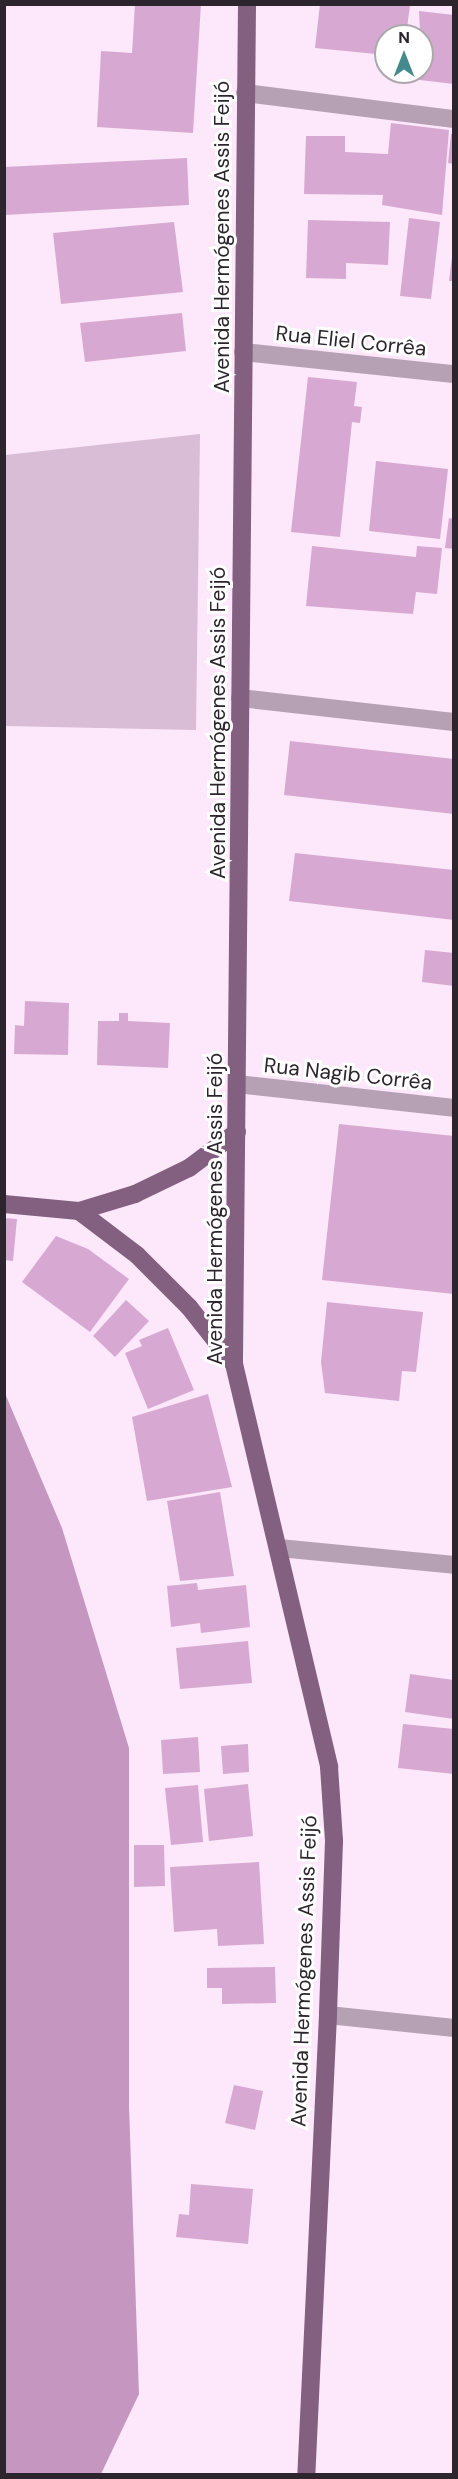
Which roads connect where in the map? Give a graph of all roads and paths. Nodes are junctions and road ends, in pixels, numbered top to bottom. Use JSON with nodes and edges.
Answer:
{"nodes":[{"id":1,"x":247,"y":4,"type":"edge"},
{"id":2,"x":245,"y":93,"type":"junction"},
{"id":3,"x":453,"y":119,"type":"edge"},
{"id":4,"x":243,"y":352,"type":"junction"},
{"id":5,"x":453,"y":374,"type":"edge"},
{"id":6,"x":240,"y":698,"type":"junction"},
{"id":7,"x":453,"y":722,"type":"edge"},
{"id":8,"x":237,"y":1084,"type":"junction"},
{"id":9,"x":453,"y":1108,"type":"edge"},
{"id":10,"x":237,"y":1132,"type":"junction"},
{"id":11,"x":4,"y":1204,"type":"edge"},
{"id":12,"x":79,"y":1211,"type":"junction"},
{"id":13,"x":234,"y":1364,"type":"junction"},
{"id":14,"x":279,"y":1548,"type":"junction"},
{"id":15,"x":453,"y":1565,"type":"edge"},
{"id":16,"x":328,"y":2015,"type":"junction"},
{"id":17,"x":453,"y":2028,"type":"edge"},
{"id":18,"x":306,"y":2475,"type":"edge"}],
"edges":[{"from":1,"to":2,"type":"main road","name":"Avenida Hermógenes Assis Feijó"},
{"from":2,"to":3,"type":"street"},
{"from":2,"to":4,"type":"main road","name":"Avenida Hermógenes Assis Feijó"},
{"from":4,"to":5,"type":"street","name":"Rua Eliel Corrêa"},
{"from":4,"to":6,"type":"main road","name":"Avenida Hermógenes Assis Feijó"},
{"from":6,"to":7,"type":"street"},
{"from":6,"to":8,"type":"main road","name":"Avenida Hermógenes Assis Feijó"},
{"from":8,"to":9,"type":"street","name":"Rua Nagib Corrêa"},
{"from":8,"to":10,"type":"main road","name":"Avenida Hermógenes Assis Feijó"},
{"from":10,"to":12,"type":"main road"},
{"from":10,"to":13,"type":"main road","name":"Avenida Hermógenes Assis Feijó"},
{"from":11,"to":12,"type":"main road"},
{"from":12,"to":13,"type":"main road"},
{"from":13,"to":14,"type":"main road","name":"Avenida Hermógenes Assis Feijó"},
{"from":14,"to":15,"type":"street"},
{"from":14,"to":16,"type":"main road","name":"Avenida Hermógenes Assis Feijó"},
{"from":16,"to":17,"type":"street"},
{"from":16,"to":18,"type":"main road","name":"Avenida Hermógenes Assis Feijó"}]}
